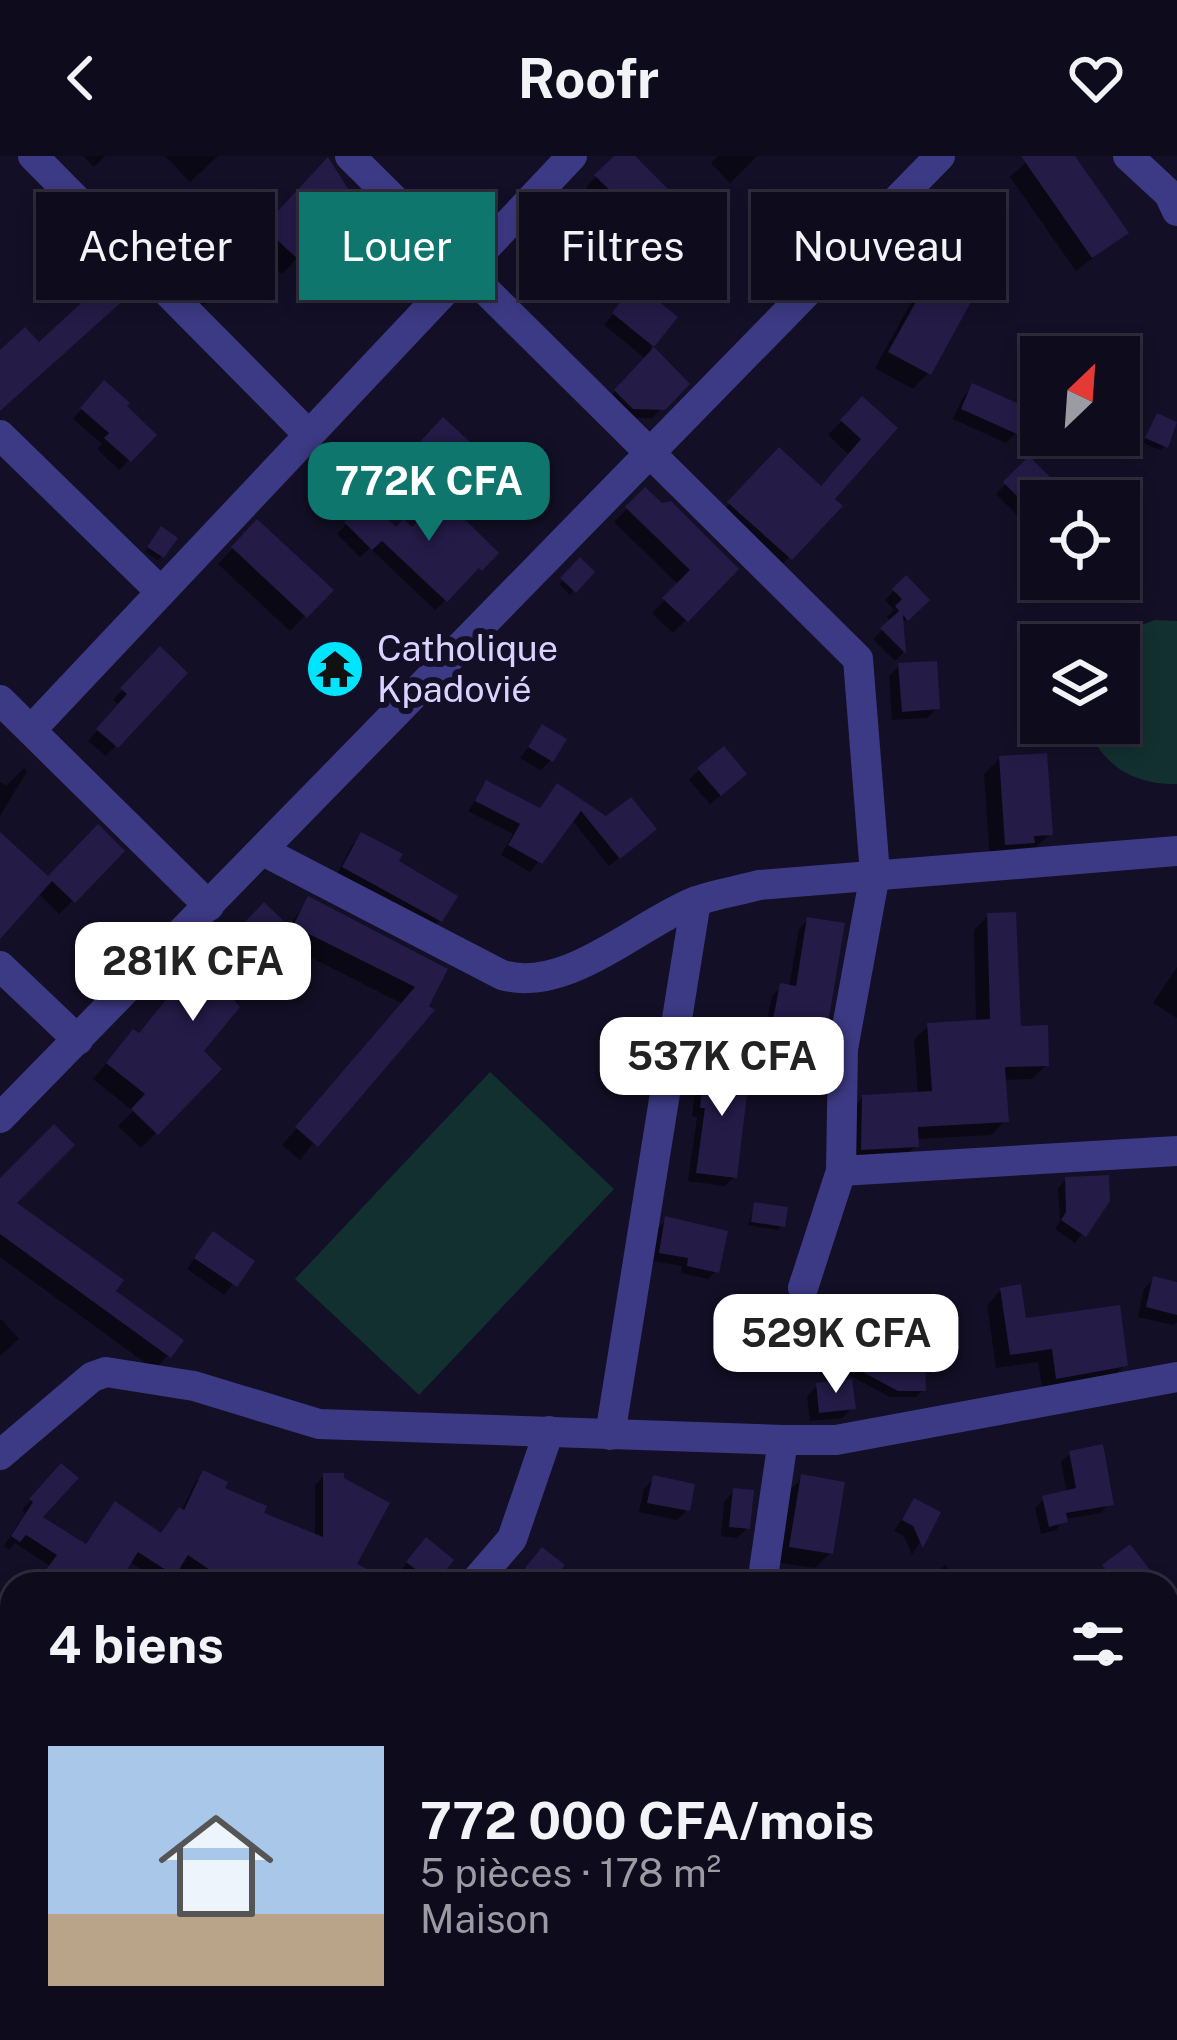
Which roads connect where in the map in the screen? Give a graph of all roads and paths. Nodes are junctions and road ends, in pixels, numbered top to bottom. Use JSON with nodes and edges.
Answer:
{"nodes":[{"id":1,"x":33,"y":156,"type":"edge"},
{"id":2,"x":350,"y":156,"type":"edge"},
{"id":3,"x":572,"y":156,"type":"edge"},
{"id":4,"x":940,"y":156,"type":"edge"},
{"id":5,"x":1128,"y":156,"type":"edge"},
{"id":6,"x":386,"y":192,"type":"edge"},
{"id":7,"x":1174,"y":198,"type":"edge"},
{"id":8,"x":495,"y":238,"type":"edge"},
{"id":9,"x":437,"y":300,"type":"edge"},
{"id":10,"x":495,"y":300,"type":"edge"},
{"id":11,"x":0,"y":435,"type":"edge"},
{"id":12,"x":309,"y":435,"type":"junction"},
{"id":13,"x":650,"y":454,"type":"junction"},
{"id":14,"x":161,"y":592,"type":"junction"},
{"id":15,"x":0,"y":700,"type":"edge"},
{"id":16,"x":31,"y":730,"type":"junction"},
{"id":17,"x":1177,"y":850,"type":"edge"},
{"id":18,"x":263,"y":851,"type":"junction"},
{"id":19,"x":875,"y":874,"type":"junction"},
{"id":20,"x":696,"y":901,"type":"junction"},
{"id":21,"x":209,"y":906,"type":"junction"},
{"id":22,"x":0,"y":966,"type":"edge"},
{"id":23,"x":79,"y":1040,"type":"junction"},
{"id":24,"x":0,"y":1118,"type":"edge"},
{"id":25,"x":1177,"y":1151,"type":"edge"},
{"id":26,"x":841,"y":1171,"type":"junction"},
{"id":27,"x":802,"y":1288,"type":"dead end"},
{"id":28,"x":1177,"y":1377,"type":"edge"},
{"id":29,"x":549,"y":1431,"type":"junction"},
{"id":30,"x":610,"y":1435,"type":"junction"},
{"id":31,"x":783,"y":1440,"type":"junction"},
{"id":32,"x":0,"y":1455,"type":"edge"},
{"id":33,"x":483,"y":1572,"type":"edge"},
{"id":34,"x":764,"y":1572,"type":"edge"}],
"edges":[{"from":1,"to":12,"type":"street"},
{"from":2,"to":6,"type":"street"},
{"from":3,"to":8,"type":"street"},
{"from":4,"to":13,"type":"street"},
{"from":5,"to":7,"type":"street"},
{"from":9,"to":12,"type":"street"},
{"from":10,"to":13,"type":"street"},
{"from":11,"to":14,"type":"street"},
{"from":12,"to":14,"type":"street"},
{"from":13,"to":18,"type":"street"},
{"from":13,"to":19,"type":"street"},
{"from":14,"to":16,"type":"street"},
{"from":15,"to":16,"type":"street"},
{"from":16,"to":21,"type":"street"},
{"from":17,"to":19,"type":"street"},
{"from":18,"to":20,"type":"street"},
{"from":18,"to":21,"type":"street"},
{"from":19,"to":20,"type":"street"},
{"from":19,"to":26,"type":"street"},
{"from":20,"to":30,"type":"street"},
{"from":21,"to":23,"type":"street"},
{"from":22,"to":23,"type":"street"},
{"from":23,"to":24,"type":"street"},
{"from":25,"to":26,"type":"street"},
{"from":26,"to":27,"type":"street"},
{"from":28,"to":31,"type":"street"},
{"from":29,"to":30,"type":"street"},
{"from":29,"to":32,"type":"street"},
{"from":29,"to":33,"type":"street"},
{"from":30,"to":31,"type":"street"},
{"from":31,"to":34,"type":"street"}]}
